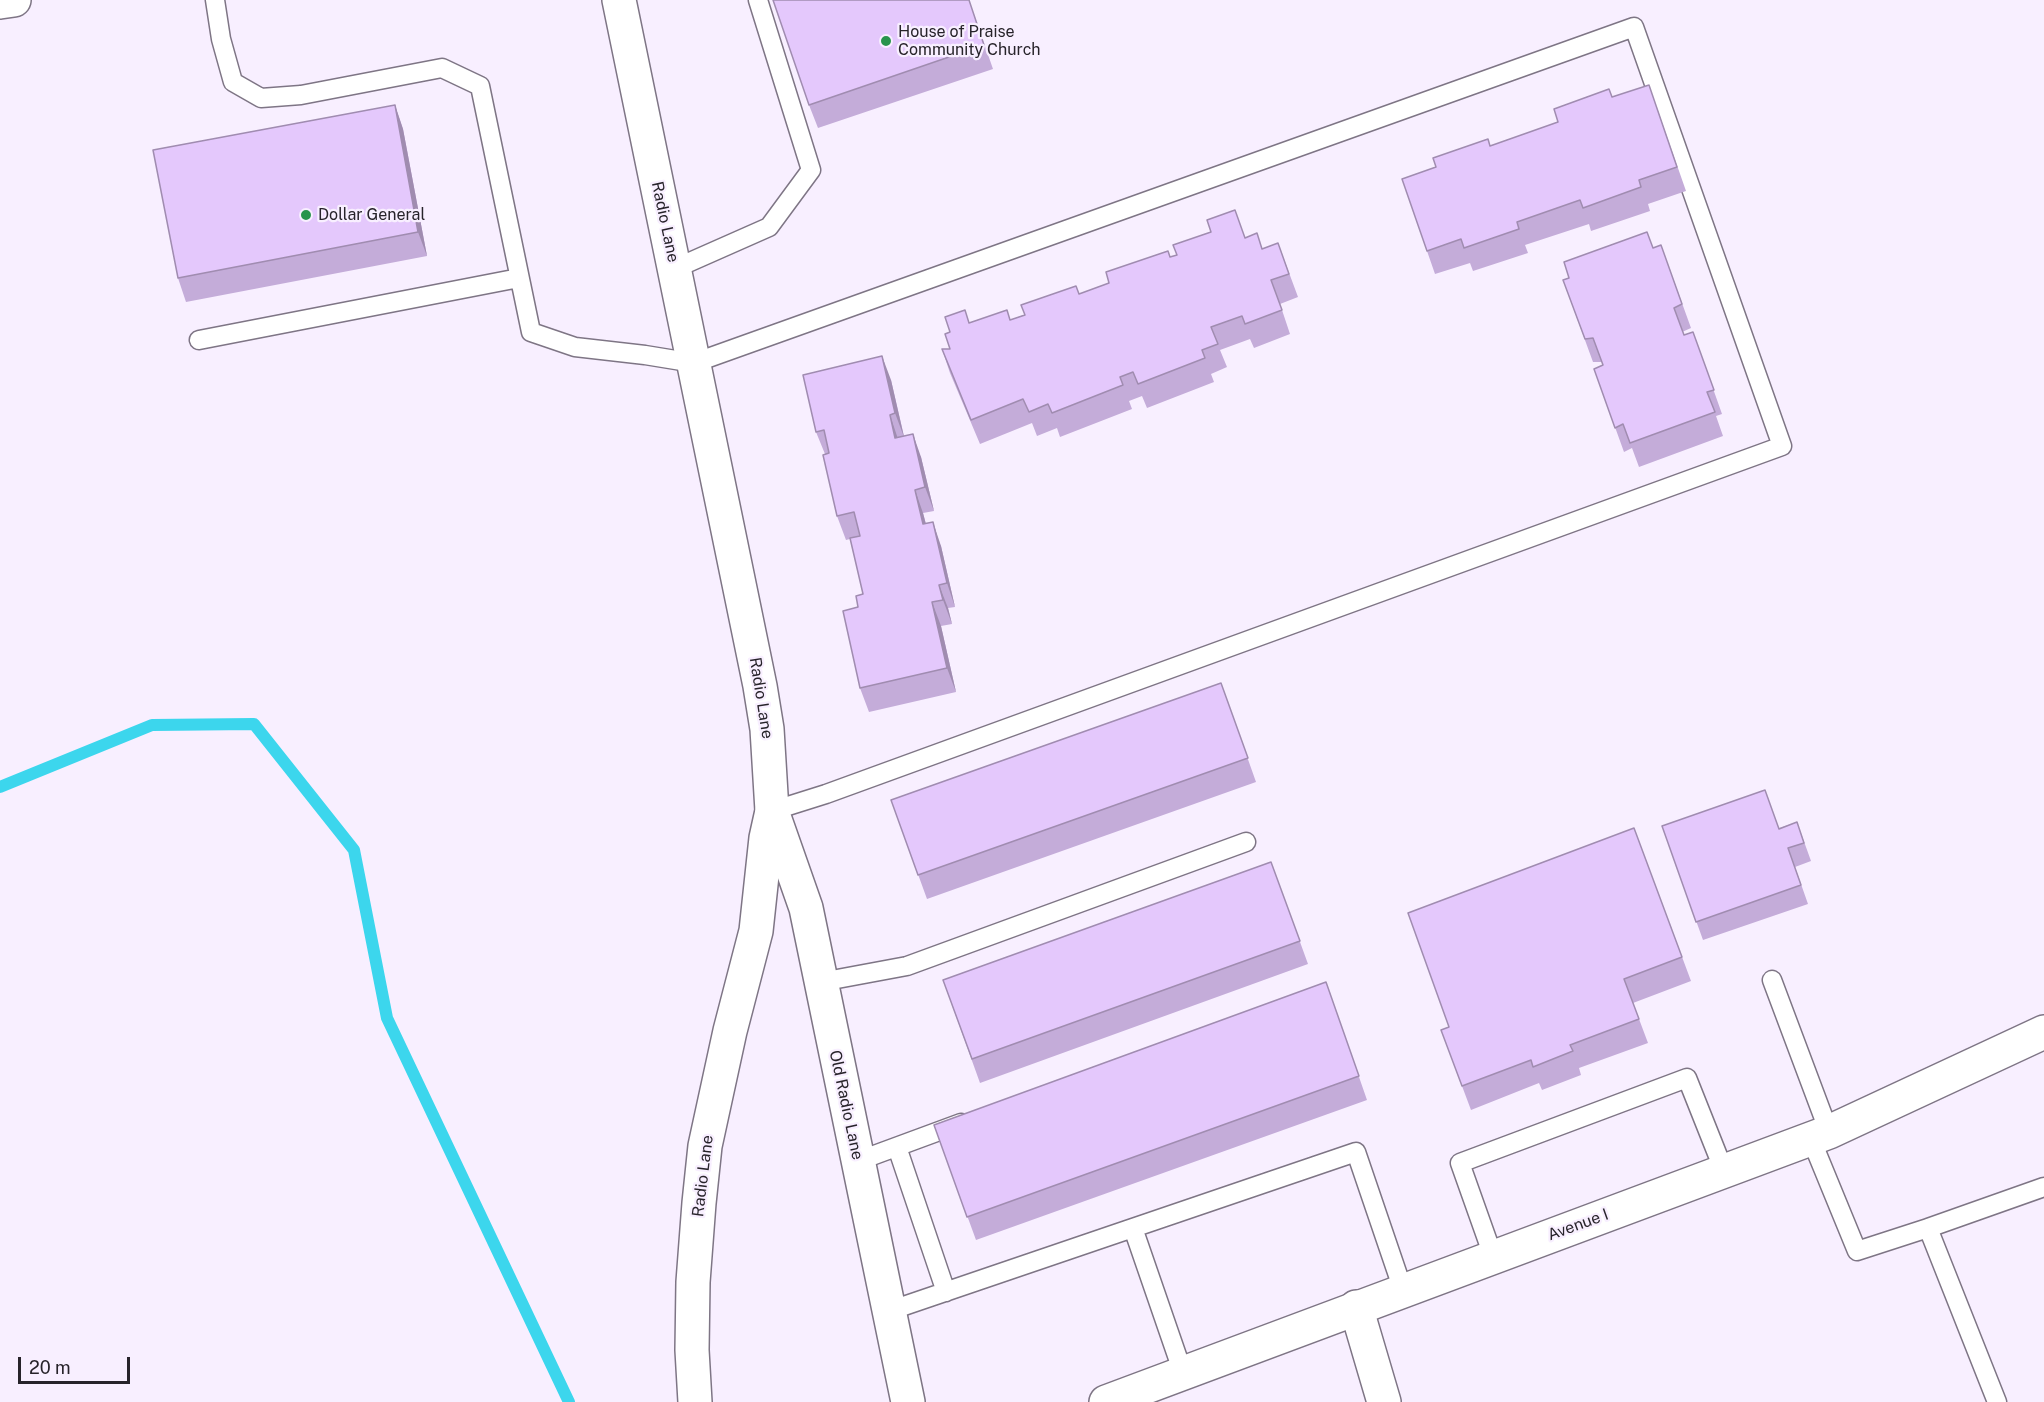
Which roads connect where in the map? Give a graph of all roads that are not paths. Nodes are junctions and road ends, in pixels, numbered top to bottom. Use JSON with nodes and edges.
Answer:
{"nodes":[{"id":1,"x":14,"y":0,"type":"edge"},
{"id":2,"x":215,"y":0,"type":"edge"},
{"id":3,"x":619,"y":0,"type":"edge"},
{"id":4,"x":758,"y":0,"type":"edge"},
{"id":5,"x":0,"y":2,"type":"edge"},
{"id":6,"x":674,"y":269,"type":"junction"},
{"id":7,"x":519,"y":278,"type":"junction"},
{"id":8,"x":199,"y":340,"type":"dead end"},
{"id":9,"x":694,"y":363,"type":"junction"},
{"id":10,"x":772,"y":811,"type":"junction"},
{"id":11,"x":1246,"y":842,"type":"dead end"},
{"id":12,"x":1772,"y":980,"type":"dead end"},
{"id":13,"x":821,"y":982,"type":"junction"},
{"id":14,"x":2044,"y":1032,"type":"edge"},
{"id":15,"x":974,"y":1118,"type":"edge"},
{"id":16,"x":1820,"y":1135,"type":"junction"},
{"id":17,"x":897,"y":1147,"type":"junction"},
{"id":18,"x":858,"y":1161,"type":"junction"},
{"id":19,"x":1725,"y":1171,"type":"junction"},
{"id":20,"x":2044,"y":1187,"type":"edge"},
{"id":21,"x":1133,"y":1228,"type":"junction"},
{"id":22,"x":1928,"y":1228,"type":"junction"},
{"id":23,"x":1493,"y":1256,"type":"junction"},
{"id":24,"x":1403,"y":1290,"type":"junction"},
{"id":25,"x":946,"y":1292,"type":"junction"},
{"id":26,"x":1356,"y":1307,"type":"junction"},
{"id":27,"x":889,"y":1311,"type":"junction"},
{"id":28,"x":1183,"y":1373,"type":"junction"},
{"id":29,"x":695,"y":1402,"type":"edge"},
{"id":30,"x":908,"y":1402,"type":"edge"},
{"id":31,"x":1106,"y":1402,"type":"edge"},
{"id":32,"x":1384,"y":1402,"type":"edge"},
{"id":33,"x":1997,"y":1402,"type":"edge"}],
"edges":[{"from":1,"to":5,"type":"street"},
{"from":2,"to":7,"type":"lane"},
{"from":3,"to":6,"type":"street","name":"Radio Lane"},
{"from":4,"to":6,"type":"lane"},
{"from":6,"to":9,"type":"street","name":"Radio Lane"},
{"from":7,"to":8,"type":"lane"},
{"from":7,"to":9,"type":"lane"},
{"from":9,"to":10,"type":"street","name":"Radio Lane"},
{"from":9,"to":10,"type":"lane"},
{"from":10,"to":13,"type":"street","name":"Old Radio Lane"},
{"from":10,"to":29,"type":"street","name":"Radio Lane"},
{"from":11,"to":13,"type":"lane"},
{"from":12,"to":16,"type":"lane"},
{"from":13,"to":18,"type":"street","name":"Old Radio Lane"},
{"from":14,"to":16,"type":"street","name":"Avenue I"},
{"from":15,"to":17,"type":"lane"},
{"from":16,"to":19,"type":"street","name":"Avenue I"},
{"from":16,"to":22,"type":"lane"},
{"from":17,"to":18,"type":"lane"},
{"from":17,"to":25,"type":"lane"},
{"from":18,"to":27,"type":"street","name":"Old Radio Lane"},
{"from":19,"to":23,"type":"street","name":"Avenue I"},
{"from":19,"to":23,"type":"lane"},
{"from":20,"to":22,"type":"lane"},
{"from":21,"to":24,"type":"lane"},
{"from":21,"to":25,"type":"lane"},
{"from":21,"to":28,"type":"lane"},
{"from":22,"to":33,"type":"lane"},
{"from":23,"to":24,"type":"street","name":"Avenue I"},
{"from":24,"to":26,"type":"street","name":"Avenue I"},
{"from":25,"to":27,"type":"lane"},
{"from":26,"to":28,"type":"street","name":"Avenue I"},
{"from":26,"to":32,"type":"street"},
{"from":27,"to":30,"type":"street","name":"Old Radio Lane"},
{"from":28,"to":31,"type":"street","name":"Avenue I"}]}
